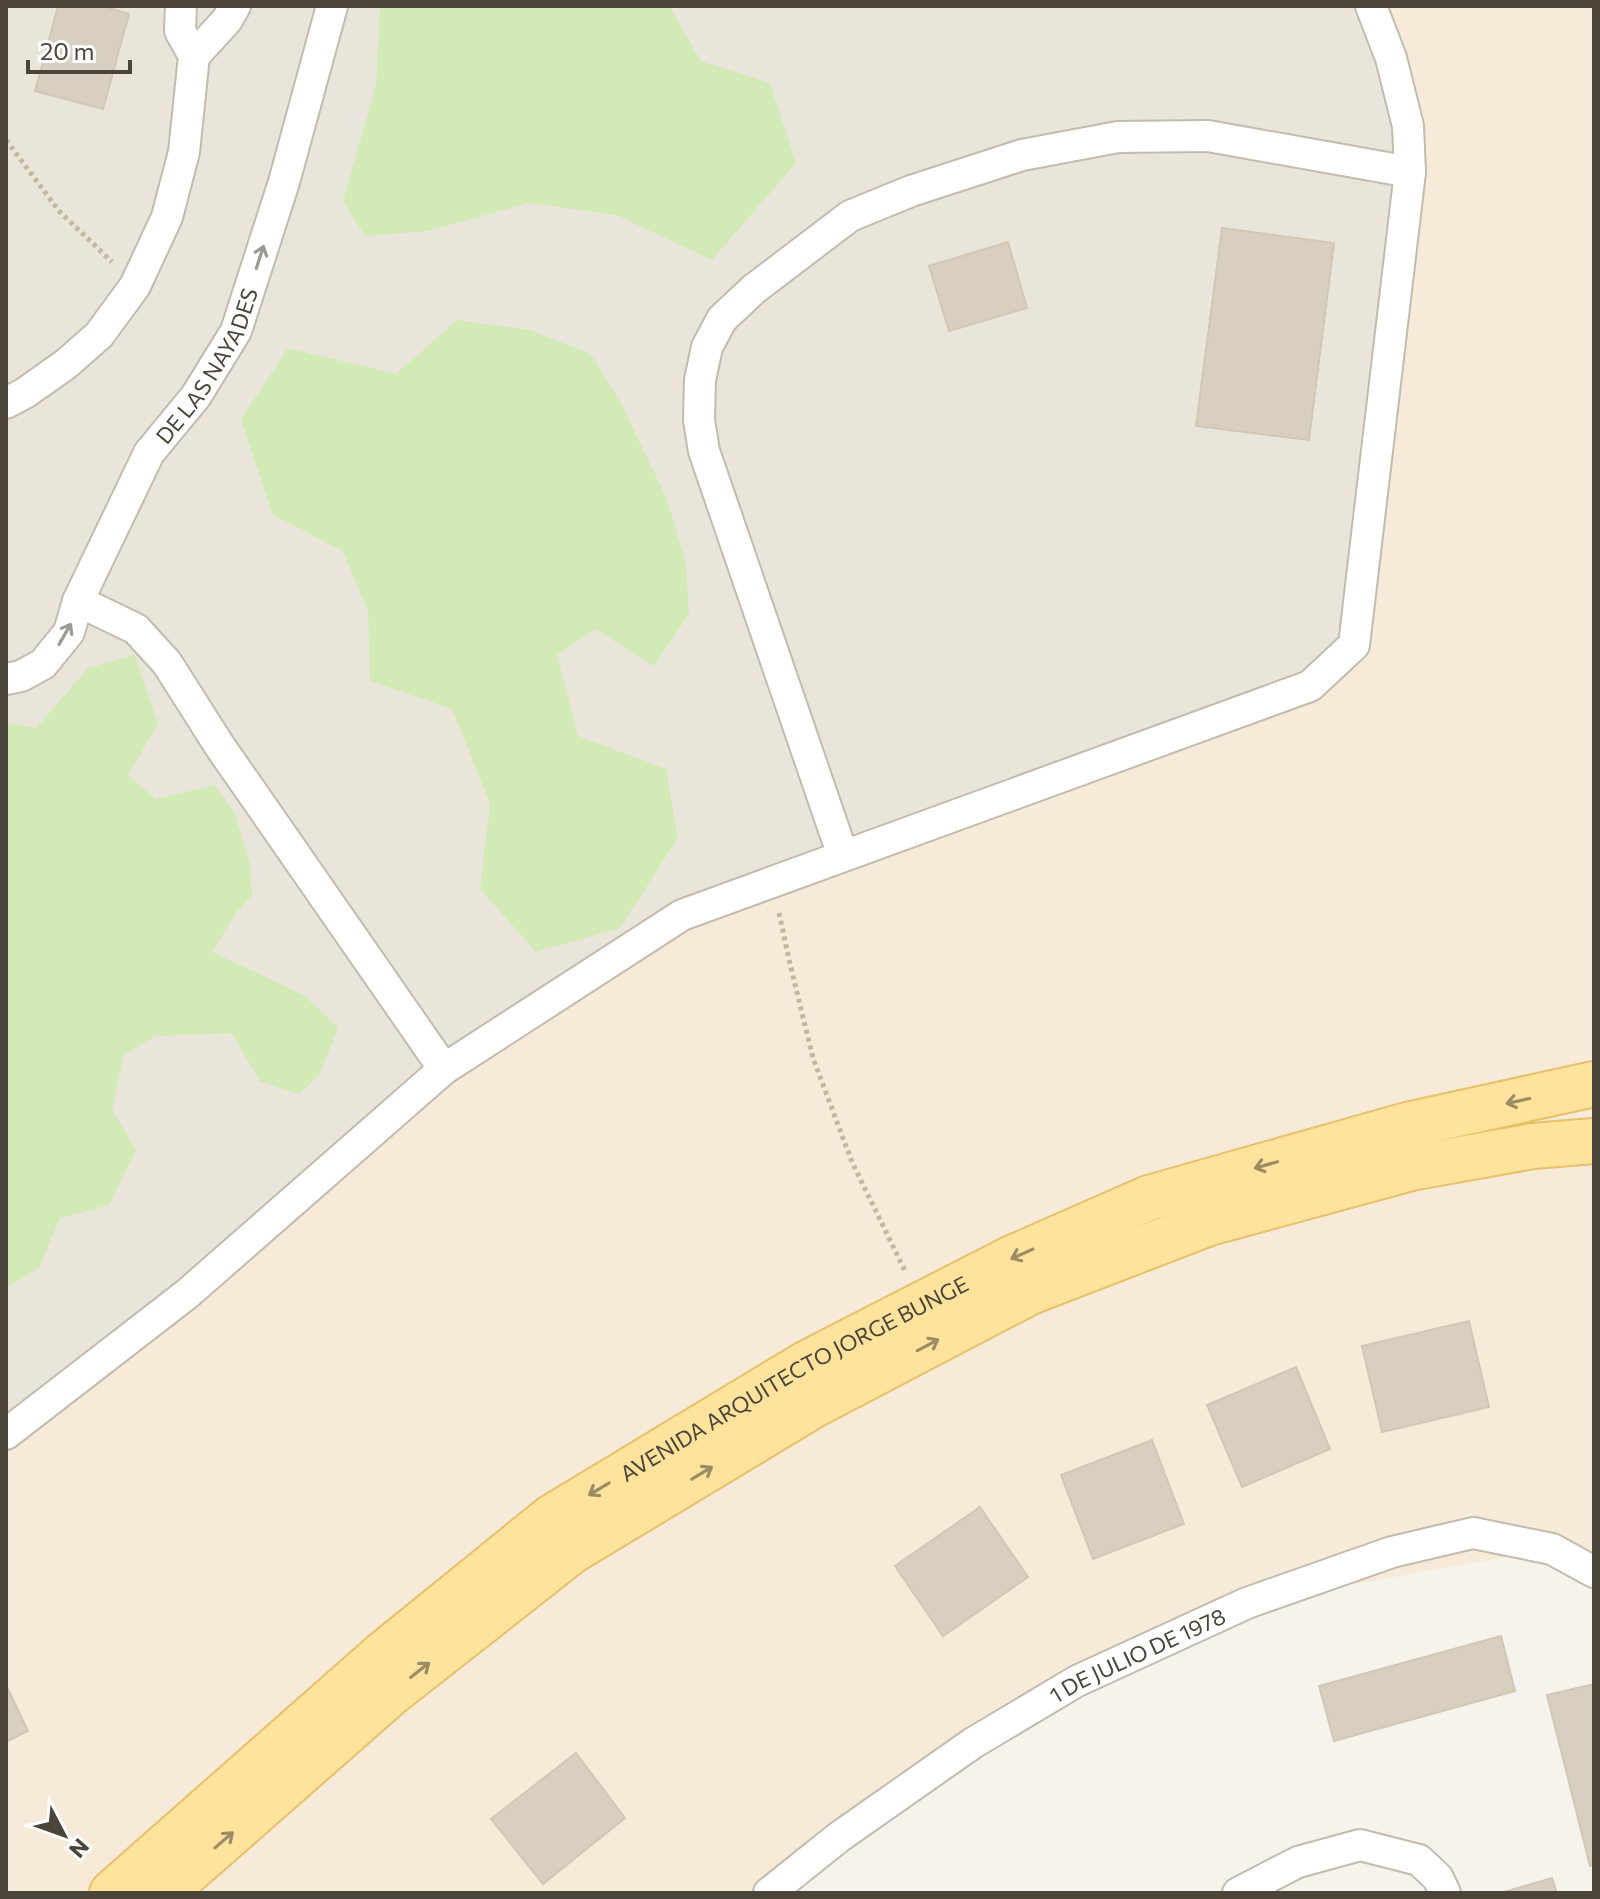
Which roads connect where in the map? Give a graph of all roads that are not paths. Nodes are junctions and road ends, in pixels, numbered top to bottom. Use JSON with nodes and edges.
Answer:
{"nodes":[{"id":1,"x":181,"y":6,"type":"edge"},
{"id":2,"x":235,"y":6,"type":"edge"},
{"id":3,"x":332,"y":6,"type":"edge"},
{"id":4,"x":1371,"y":6,"type":"edge"},
{"id":5,"x":194,"y":56,"type":"junction"},
{"id":6,"x":1410,"y":172,"type":"junction"},
{"id":7,"x":6,"y":403,"type":"edge"},
{"id":8,"x":78,"y":601,"type":"junction"},
{"id":9,"x":6,"y":679,"type":"edge"},
{"id":10,"x":843,"y":856,"type":"junction"},
{"id":11,"x":444,"y":1069,"type":"junction"},
{"id":12,"x":1594,"y":1084,"type":"edge"},
{"id":13,"x":1594,"y":1141,"type":"edge"},
{"id":14,"x":6,"y":1434,"type":"edge"},
{"id":15,"x":1594,"y":1572,"type":"edge"},
{"id":16,"x":112,"y":1893,"type":"edge"},
{"id":17,"x":167,"y":1893,"type":"edge"},
{"id":18,"x":769,"y":1893,"type":"edge"},
{"id":19,"x":1238,"y":1893,"type":"edge"},
{"id":20,"x":1445,"y":1893,"type":"edge"}],
"edges":[{"from":1,"to":5,"type":"street"},
{"from":2,"to":5,"type":"street"},
{"from":8,"to":3,"type":"street","name":"DE LAS NAYADES","one_way":true},
{"from":4,"to":6,"type":"street"},
{"from":5,"to":7,"type":"street"},
{"from":6,"to":10,"type":"street"},
{"from":6,"to":10,"type":"street"},
{"from":9,"to":8,"type":"street","name":"DE LAS NAYADES","one_way":true},
{"from":8,"to":11,"type":"street"},
{"from":10,"to":11,"type":"street"},
{"from":11,"to":14,"type":"street"},
{"from":12,"to":16,"type":"main road","name":"AVENIDA ARQUITECTO JORGE BUNGE","one_way":true},
{"from":17,"to":13,"type":"main road","name":"AVENIDA ARQUITECTO JORGE BUNGE","one_way":true},
{"from":15,"to":18,"type":"street","name":"1 DE JULIO DE 1978"},
{"from":19,"to":20,"type":"street"}]}
